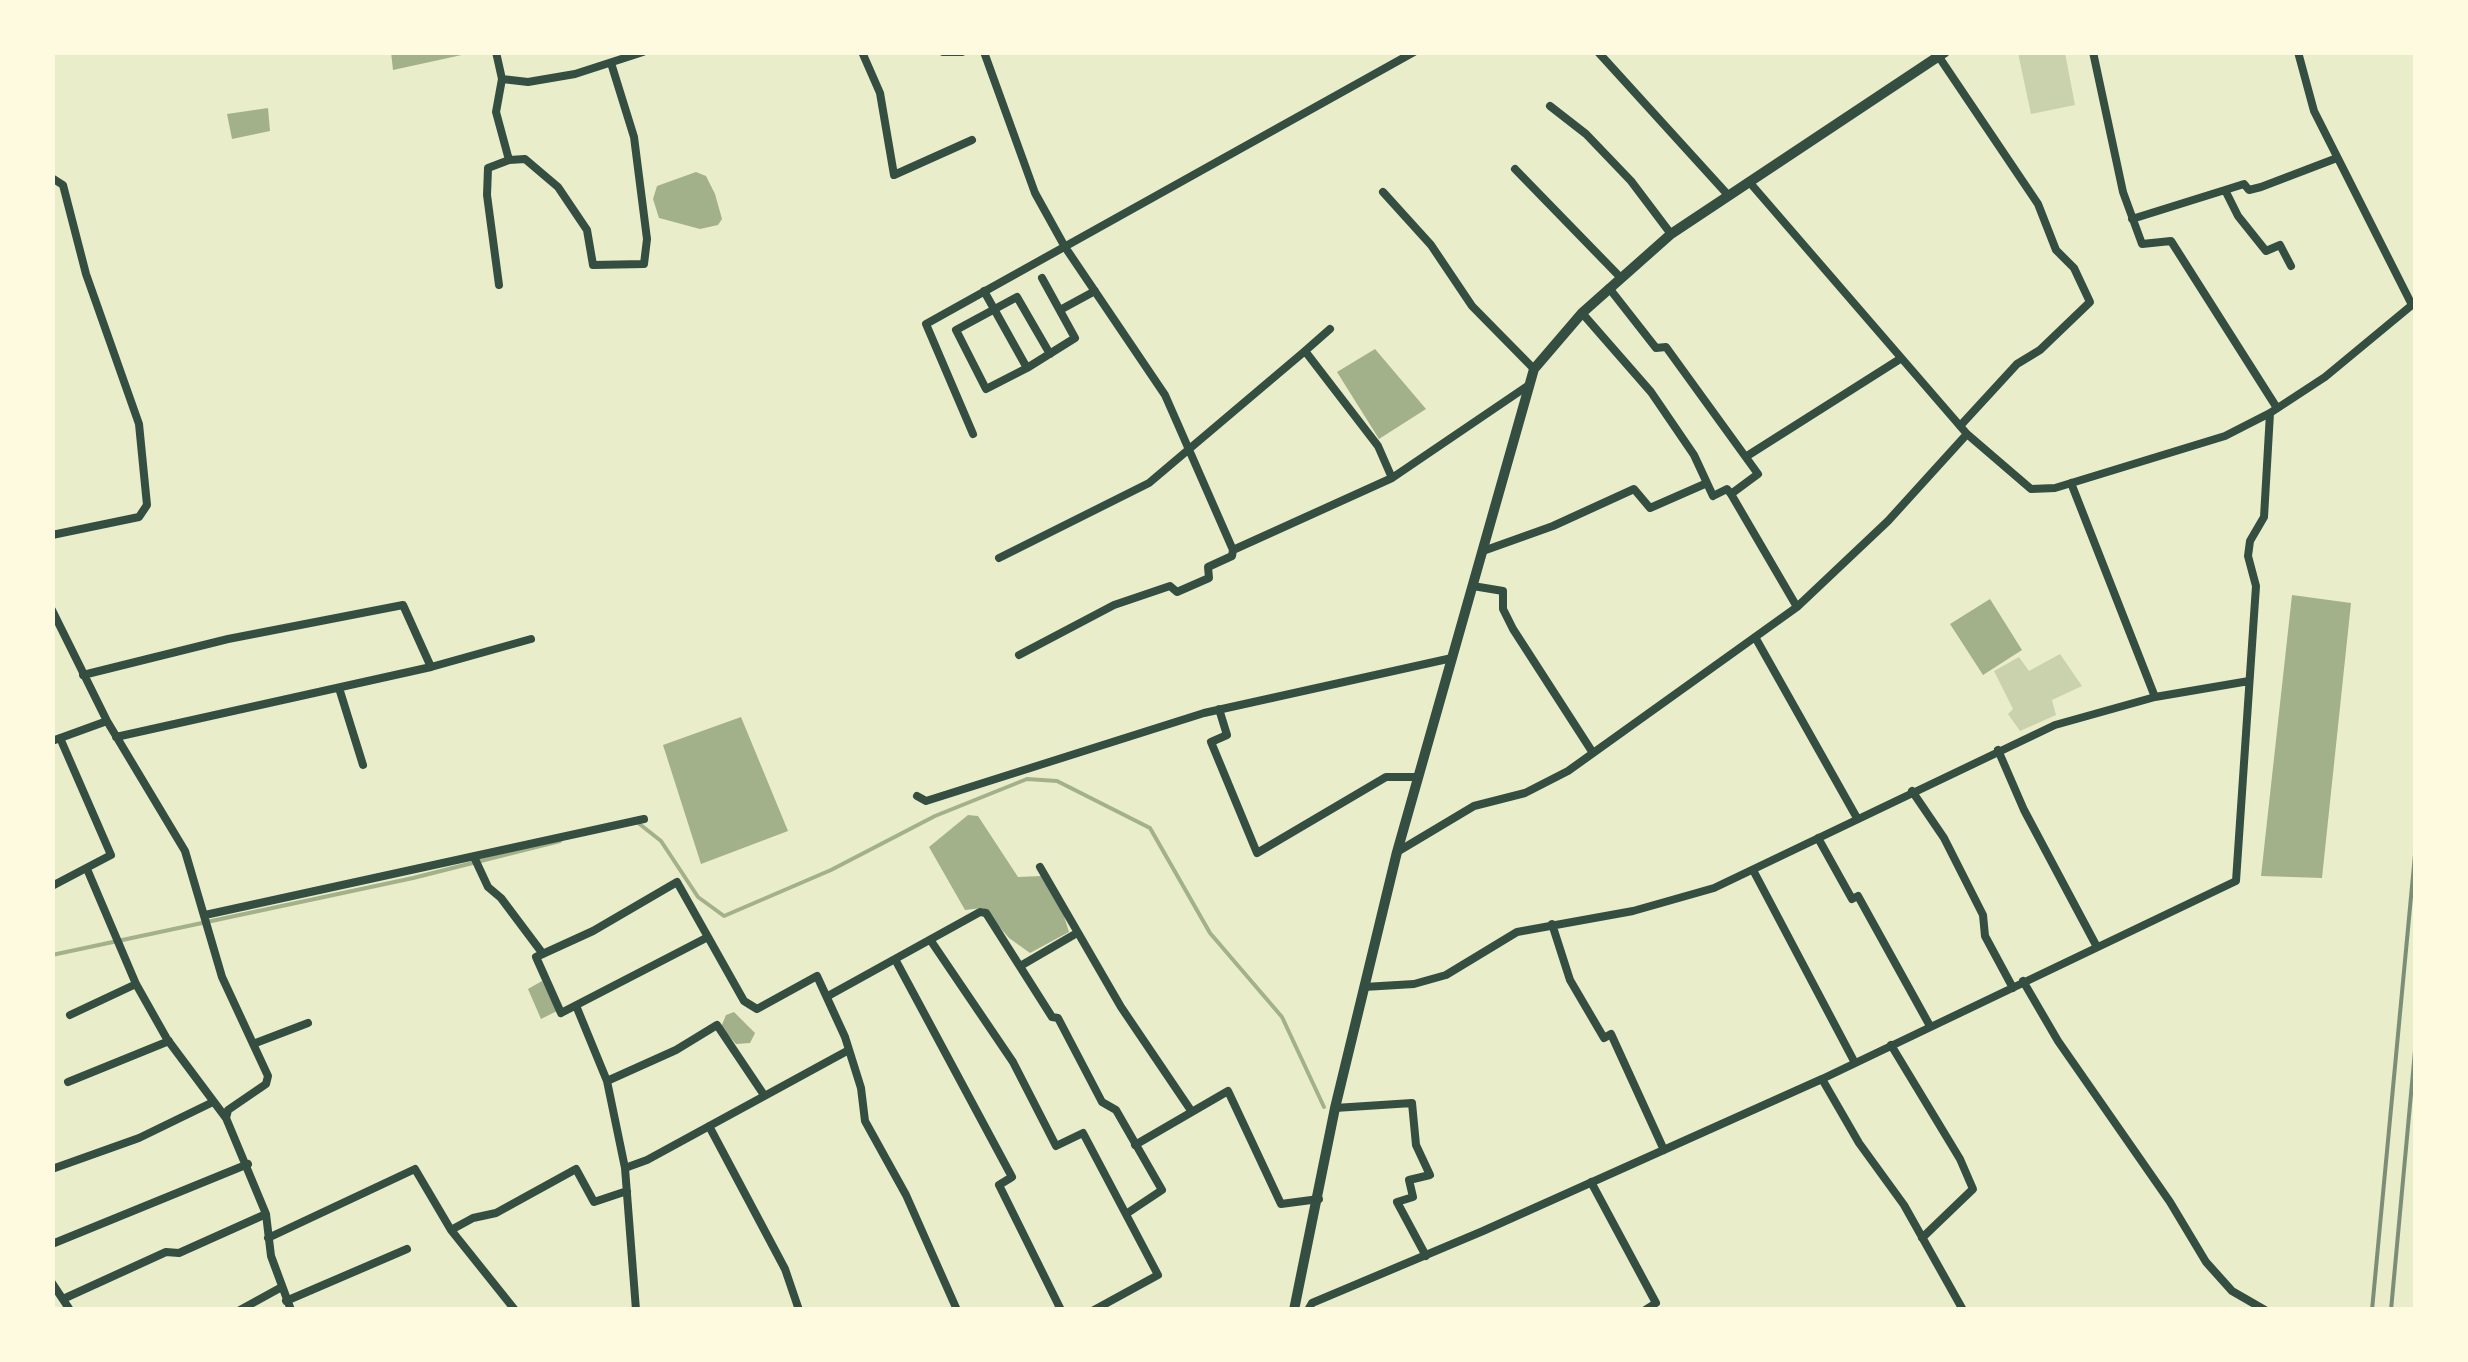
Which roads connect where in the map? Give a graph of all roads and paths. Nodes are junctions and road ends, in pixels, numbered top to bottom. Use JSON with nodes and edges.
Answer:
{"nodes":[{"id":1,"x":496,"y":52,"type":"edge"},
{"id":2,"x":643,"y":52,"type":"edge"},
{"id":3,"x":862,"y":52,"type":"edge"},
{"id":4,"x":943,"y":52,"type":"edge"},
{"id":5,"x":962,"y":52,"type":"edge"},
{"id":6,"x":984,"y":52,"type":"edge"},
{"id":7,"x":1414,"y":52,"type":"edge"},
{"id":8,"x":1598,"y":52,"type":"edge"},
{"id":9,"x":2093,"y":52,"type":"edge"},
{"id":10,"x":2298,"y":52,"type":"edge"},
{"id":11,"x":1942,"y":55,"type":"edge"},
{"id":12,"x":612,"y":62,"type":"junction"},
{"id":13,"x":502,"y":78,"type":"junction"},
{"id":14,"x":1550,"y":106,"type":"dead end"},
{"id":15,"x":972,"y":140,"type":"dead end"},
{"id":16,"x":2337,"y":158,"type":"junction"},
{"id":17,"x":508,"y":160,"type":"junction"},
{"id":18,"x":1515,"y":169,"type":"dead end"},
{"id":19,"x":52,"y":178,"type":"edge"},
{"id":20,"x":1750,"y":184,"type":"junction"},
{"id":21,"x":2225,"y":190,"type":"junction"},
{"id":22,"x":1383,"y":192,"type":"dead end"},
{"id":23,"x":1728,"y":194,"type":"junction"},
{"id":24,"x":2132,"y":219,"type":"junction"},
{"id":25,"x":1670,"y":234,"type":"junction"},
{"id":26,"x":1064,"y":247,"type":"junction"},
{"id":27,"x":2290,"y":266,"type":"dead end"},
{"id":28,"x":1042,"y":278,"type":"dead end"},
{"id":29,"x":1621,"y":278,"type":"junction"},
{"id":30,"x":499,"y":285,"type":"dead end"},
{"id":31,"x":1609,"y":288,"type":"junction"},
{"id":32,"x":1095,"y":290,"type":"junction"},
{"id":33,"x":984,"y":291,"type":"junction"},
{"id":34,"x":994,"y":310,"type":"junction"},
{"id":35,"x":1060,"y":310,"type":"junction"},
{"id":36,"x":1582,"y":313,"type":"junction"},
{"id":37,"x":1330,"y":329,"type":"dead end"},
{"id":38,"x":1305,"y":351,"type":"junction"},
{"id":39,"x":1050,"y":354,"type":"junction"},
{"id":40,"x":1900,"y":359,"type":"junction"},
{"id":41,"x":1027,"y":368,"type":"junction"},
{"id":42,"x":1534,"y":369,"type":"junction"},
{"id":43,"x":1526,"y":387,"type":"junction"},
{"id":44,"x":2273,"y":410,"type":"junction"},
{"id":45,"x":1960,"y":426,"type":"junction"},
{"id":46,"x":974,"y":434,"type":"dead end"},
{"id":47,"x":1968,"y":434,"type":"junction"},
{"id":48,"x":1190,"y":452,"type":"junction"},
{"id":49,"x":1747,"y":456,"type":"junction"},
{"id":50,"x":1392,"y":478,"type":"junction"},
{"id":51,"x":1707,"y":483,"type":"junction"},
{"id":52,"x":2070,"y":483,"type":"junction"},
{"id":53,"x":1731,"y":494,"type":"junction"},
{"id":54,"x":52,"y":536,"type":"edge"},
{"id":55,"x":1233,"y":550,"type":"junction"},
{"id":56,"x":1483,"y":551,"type":"junction"},
{"id":57,"x":998,"y":558,"type":"dead end"},
{"id":58,"x":1473,"y":586,"type":"junction"},
{"id":59,"x":1798,"y":607,"type":"junction"},
{"id":60,"x":52,"y":610,"type":"edge"},
{"id":61,"x":55,"y":625,"type":"edge"},
{"id":62,"x":1755,"y":638,"type":"junction"},
{"id":63,"x":531,"y":639,"type":"dead end"},
{"id":64,"x":1020,"y":655,"type":"dead end"},
{"id":65,"x":1452,"y":658,"type":"junction"},
{"id":66,"x":431,"y":667,"type":"junction"},
{"id":67,"x":83,"y":675,"type":"junction"},
{"id":68,"x":2249,"y":681,"type":"junction"},
{"id":69,"x":339,"y":688,"type":"junction"},
{"id":70,"x":2156,"y":697,"type":"junction"},
{"id":71,"x":1219,"y":709,"type":"junction"},
{"id":72,"x":107,"y":722,"type":"junction"},
{"id":73,"x":116,"y":737,"type":"junction"},
{"id":74,"x":56,"y":739,"type":"edge"},
{"id":75,"x":1998,"y":750,"type":"junction"},
{"id":76,"x":1593,"y":753,"type":"junction"},
{"id":77,"x":363,"y":765,"type":"dead end"},
{"id":78,"x":1418,"y":777,"type":"junction"},
{"id":79,"x":1912,"y":791,"type":"junction"},
{"id":80,"x":918,"y":796,"type":"dead end"},
{"id":81,"x":1857,"y":818,"type":"junction"},
{"id":82,"x":644,"y":819,"type":"dead end"},
{"id":83,"x":1818,"y":838,"type":"junction"},
{"id":84,"x":1397,"y":852,"type":"junction"},
{"id":85,"x":474,"y":857,"type":"junction"},
{"id":86,"x":1040,"y":867,"type":"dead end"},
{"id":87,"x":87,"y":870,"type":"junction"},
{"id":88,"x":1753,"y":870,"type":"junction"},
{"id":89,"x":52,"y":886,"type":"edge"},
{"id":90,"x":205,"y":915,"type":"junction"},
{"id":91,"x":1552,"y":924,"type":"junction"},
{"id":92,"x":1077,"y":933,"type":"junction"},
{"id":93,"x":708,"y":937,"type":"junction"},
{"id":94,"x":931,"y":941,"type":"junction"},
{"id":95,"x":2097,"y":946,"type":"junction"},
{"id":96,"x":543,"y":954,"type":"junction"},
{"id":97,"x":896,"y":962,"type":"junction"},
{"id":98,"x":1022,"y":965,"type":"junction"},
{"id":99,"x":2023,"y":981,"type":"junction"},
{"id":100,"x":136,"y":984,"type":"junction"},
{"id":101,"x":1364,"y":986,"type":"junction"},
{"id":102,"x":2013,"y":988,"type":"junction"},
{"id":103,"x":828,"y":996,"type":"junction"},
{"id":104,"x":577,"y":1008,"type":"junction"},
{"id":105,"x":70,"y":1016,"type":"dead end"},
{"id":106,"x":308,"y":1023,"type":"dead end"},
{"id":107,"x":1930,"y":1026,"type":"junction"},
{"id":108,"x":169,"y":1041,"type":"junction"},
{"id":109,"x":253,"y":1044,"type":"junction"},
{"id":110,"x":1891,"y":1046,"type":"junction"},
{"id":111,"x":848,"y":1050,"type":"junction"},
{"id":112,"x":1855,"y":1063,"type":"junction"},
{"id":113,"x":1822,"y":1079,"type":"junction"},
{"id":114,"x":607,"y":1081,"type":"junction"},
{"id":115,"x":68,"y":1082,"type":"dead end"},
{"id":116,"x":762,"y":1092,"type":"dead end"},
{"id":117,"x":213,"y":1102,"type":"junction"},
{"id":118,"x":1335,"y":1108,"type":"junction"},
{"id":119,"x":1192,"y":1112,"type":"junction"},
{"id":120,"x":226,"y":1118,"type":"junction"},
{"id":121,"x":709,"y":1126,"type":"junction"},
{"id":122,"x":1135,"y":1145,"type":"junction"},
{"id":123,"x":1664,"y":1150,"type":"junction"},
{"id":124,"x":248,"y":1164,"type":"junction"},
{"id":125,"x":625,"y":1168,"type":"junction"},
{"id":126,"x":52,"y":1169,"type":"edge"},
{"id":127,"x":1592,"y":1182,"type":"junction"},
{"id":128,"x":626,"y":1191,"type":"junction"},
{"id":129,"x":1319,"y":1198,"type":"junction"},
{"id":130,"x":266,"y":1214,"type":"junction"},
{"id":131,"x":1126,"y":1214,"type":"junction"},
{"id":132,"x":451,"y":1230,"type":"junction"},
{"id":133,"x":268,"y":1238,"type":"junction"},
{"id":134,"x":1922,"y":1238,"type":"junction"},
{"id":135,"x":52,"y":1244,"type":"edge"},
{"id":136,"x":406,"y":1249,"type":"dead end"},
{"id":137,"x":1426,"y":1256,"type":"junction"},
{"id":138,"x":52,"y":1284,"type":"edge"},
{"id":139,"x":280,"y":1288,"type":"junction"},
{"id":140,"x":63,"y":1300,"type":"junction"},
{"id":141,"x":288,"y":1305,"type":"edge"},
{"id":142,"x":70,"y":1310,"type":"edge"},
{"id":143,"x":240,"y":1310,"type":"edge"},
{"id":144,"x":515,"y":1310,"type":"edge"},
{"id":145,"x":636,"y":1310,"type":"edge"},
{"id":146,"x":799,"y":1310,"type":"edge"},
{"id":147,"x":958,"y":1310,"type":"edge"},
{"id":148,"x":1061,"y":1310,"type":"edge"},
{"id":149,"x":1094,"y":1310,"type":"edge"},
{"id":150,"x":1294,"y":1310,"type":"edge"},
{"id":151,"x":1308,"y":1310,"type":"edge"},
{"id":152,"x":1645,"y":1310,"type":"edge"},
{"id":153,"x":1963,"y":1310,"type":"edge"},
{"id":154,"x":2265,"y":1310,"type":"edge"}],
"edges":[{"from":1,"to":13,"type":"street"},
{"from":2,"to":12,"type":"street"},
{"from":3,"to":15,"type":"street"},
{"from":4,"to":5,"type":"street"},
{"from":6,"to":26,"type":"street"},
{"from":7,"to":26,"type":"street"},
{"from":8,"to":23,"type":"street"},
{"from":9,"to":24,"type":"street"},
{"from":10,"to":16,"type":"street"},
{"from":11,"to":20,"type":"main road"},
{"from":11,"to":45,"type":"street"},
{"from":12,"to":13,"type":"street"},
{"from":12,"to":17,"type":"street"},
{"from":13,"to":17,"type":"street"},
{"from":14,"to":25,"type":"street"},
{"from":16,"to":21,"type":"street"},
{"from":16,"to":44,"type":"street"},
{"from":17,"to":30,"type":"street"},
{"from":18,"to":29,"type":"street"},
{"from":19,"to":54,"type":"street"},
{"from":20,"to":23,"type":"main road"},
{"from":20,"to":40,"type":"street"},
{"from":21,"to":24,"type":"street"},
{"from":21,"to":27,"type":"street"},
{"from":22,"to":42,"type":"street"},
{"from":23,"to":25,"type":"main road"},
{"from":24,"to":44,"type":"street"},
{"from":25,"to":29,"type":"main road"},
{"from":26,"to":32,"type":"street"},
{"from":26,"to":33,"type":"street"},
{"from":28,"to":35,"type":"street"},
{"from":29,"to":31,"type":"main road"},
{"from":31,"to":36,"type":"main road"},
{"from":31,"to":49,"type":"street"},
{"from":32,"to":35,"type":"street"},
{"from":32,"to":48,"type":"street"},
{"from":33,"to":34,"type":"street"},
{"from":33,"to":46,"type":"street"},
{"from":34,"to":39,"type":"street"},
{"from":34,"to":41,"type":"street"},
{"from":34,"to":41,"type":"street"},
{"from":35,"to":39,"type":"street"},
{"from":36,"to":42,"type":"main road"},
{"from":36,"to":51,"type":"street"},
{"from":37,"to":38,"type":"street"},
{"from":38,"to":48,"type":"street"},
{"from":38,"to":50,"type":"street"},
{"from":39,"to":41,"type":"street"},
{"from":40,"to":45,"type":"street"},
{"from":40,"to":49,"type":"street"},
{"from":42,"to":43,"type":"main road"},
{"from":43,"to":50,"type":"street"},
{"from":43,"to":56,"type":"main road"},
{"from":44,"to":52,"type":"street"},
{"from":44,"to":68,"type":"street"},
{"from":45,"to":47,"type":"street"},
{"from":47,"to":52,"type":"street"},
{"from":47,"to":59,"type":"street"},
{"from":48,"to":55,"type":"street"},
{"from":48,"to":57,"type":"street"},
{"from":49,"to":53,"type":"street"},
{"from":50,"to":55,"type":"street"},
{"from":51,"to":53,"type":"street"},
{"from":51,"to":56,"type":"street"},
{"from":52,"to":70,"type":"street"},
{"from":53,"to":59,"type":"street"},
{"from":55,"to":64,"type":"street"},
{"from":56,"to":58,"type":"main road"},
{"from":58,"to":65,"type":"main road"},
{"from":58,"to":76,"type":"street"},
{"from":59,"to":62,"type":"street"},
{"from":60,"to":61,"type":"street"},
{"from":61,"to":67,"type":"street"},
{"from":62,"to":76,"type":"street"},
{"from":62,"to":81,"type":"street"},
{"from":63,"to":66,"type":"street"},
{"from":65,"to":71,"type":"street"},
{"from":65,"to":78,"type":"main road"},
{"from":66,"to":67,"type":"street"},
{"from":66,"to":69,"type":"street"},
{"from":67,"to":72,"type":"street"},
{"from":68,"to":70,"type":"street"},
{"from":68,"to":95,"type":"street"},
{"from":69,"to":73,"type":"street"},
{"from":69,"to":77,"type":"street"},
{"from":70,"to":75,"type":"street"},
{"from":71,"to":78,"type":"street"},
{"from":71,"to":80,"type":"street"},
{"from":72,"to":73,"type":"street"},
{"from":72,"to":74,"type":"street"},
{"from":73,"to":90,"type":"street"},
{"from":74,"to":87,"type":"street"},
{"from":75,"to":79,"type":"street"},
{"from":75,"to":95,"type":"street"},
{"from":76,"to":84,"type":"street"},
{"from":78,"to":84,"type":"main road"},
{"from":79,"to":81,"type":"street"},
{"from":79,"to":102,"type":"street"},
{"from":81,"to":83,"type":"street"},
{"from":82,"to":85,"type":"street"},
{"from":83,"to":88,"type":"street"},
{"from":83,"to":107,"type":"street"},
{"from":84,"to":101,"type":"main road"},
{"from":85,"to":90,"type":"street"},
{"from":85,"to":96,"type":"street"},
{"from":86,"to":92,"type":"street"},
{"from":87,"to":89,"type":"street"},
{"from":87,"to":100,"type":"street"},
{"from":88,"to":91,"type":"street"},
{"from":88,"to":112,"type":"street"},
{"from":90,"to":109,"type":"street"},
{"from":91,"to":101,"type":"street"},
{"from":91,"to":123,"type":"street"},
{"from":92,"to":98,"type":"street"},
{"from":92,"to":119,"type":"street"},
{"from":93,"to":96,"type":"street"},
{"from":93,"to":103,"type":"street"},
{"from":93,"to":104,"type":"street"},
{"from":94,"to":97,"type":"street"},
{"from":94,"to":98,"type":"street"},
{"from":94,"to":131,"type":"street"},
{"from":95,"to":99,"type":"street"},
{"from":96,"to":104,"type":"street"},
{"from":97,"to":103,"type":"street"},
{"from":97,"to":148,"type":"street"},
{"from":98,"to":122,"type":"street"},
{"from":99,"to":102,"type":"street"},
{"from":99,"to":154,"type":"street"},
{"from":100,"to":105,"type":"street"},
{"from":100,"to":108,"type":"street"},
{"from":101,"to":118,"type":"main road"},
{"from":102,"to":107,"type":"street"},
{"from":103,"to":111,"type":"street"},
{"from":104,"to":114,"type":"street"},
{"from":106,"to":109,"type":"street"},
{"from":107,"to":110,"type":"street"},
{"from":108,"to":115,"type":"street"},
{"from":108,"to":117,"type":"street"},
{"from":109,"to":120,"type":"street"},
{"from":110,"to":112,"type":"street"},
{"from":110,"to":134,"type":"street"},
{"from":111,"to":121,"type":"street"},
{"from":111,"to":147,"type":"street"},
{"from":112,"to":113,"type":"street"},
{"from":113,"to":123,"type":"street"},
{"from":113,"to":134,"type":"street"},
{"from":114,"to":116,"type":"street"},
{"from":114,"to":125,"type":"street"},
{"from":117,"to":120,"type":"street"},
{"from":117,"to":126,"type":"street"},
{"from":118,"to":129,"type":"main road"},
{"from":118,"to":137,"type":"street"},
{"from":119,"to":122,"type":"street"},
{"from":119,"to":129,"type":"street"},
{"from":120,"to":124,"type":"street"},
{"from":121,"to":125,"type":"street"},
{"from":121,"to":146,"type":"street"},
{"from":122,"to":131,"type":"street"},
{"from":123,"to":127,"type":"street"},
{"from":124,"to":130,"type":"street"},
{"from":124,"to":135,"type":"street"},
{"from":125,"to":128,"type":"street"},
{"from":127,"to":137,"type":"street"},
{"from":127,"to":152,"type":"street"},
{"from":128,"to":132,"type":"street"},
{"from":128,"to":145,"type":"street"},
{"from":129,"to":150,"type":"main road"},
{"from":130,"to":133,"type":"street"},
{"from":130,"to":140,"type":"street"},
{"from":131,"to":149,"type":"street"},
{"from":132,"to":133,"type":"street"},
{"from":132,"to":144,"type":"street"},
{"from":133,"to":139,"type":"street"},
{"from":134,"to":153,"type":"street"},
{"from":136,"to":141,"type":"street"},
{"from":137,"to":151,"type":"street"},
{"from":138,"to":140,"type":"street"},
{"from":139,"to":141,"type":"street"},
{"from":139,"to":143,"type":"street"},
{"from":140,"to":142,"type":"street"}]}
